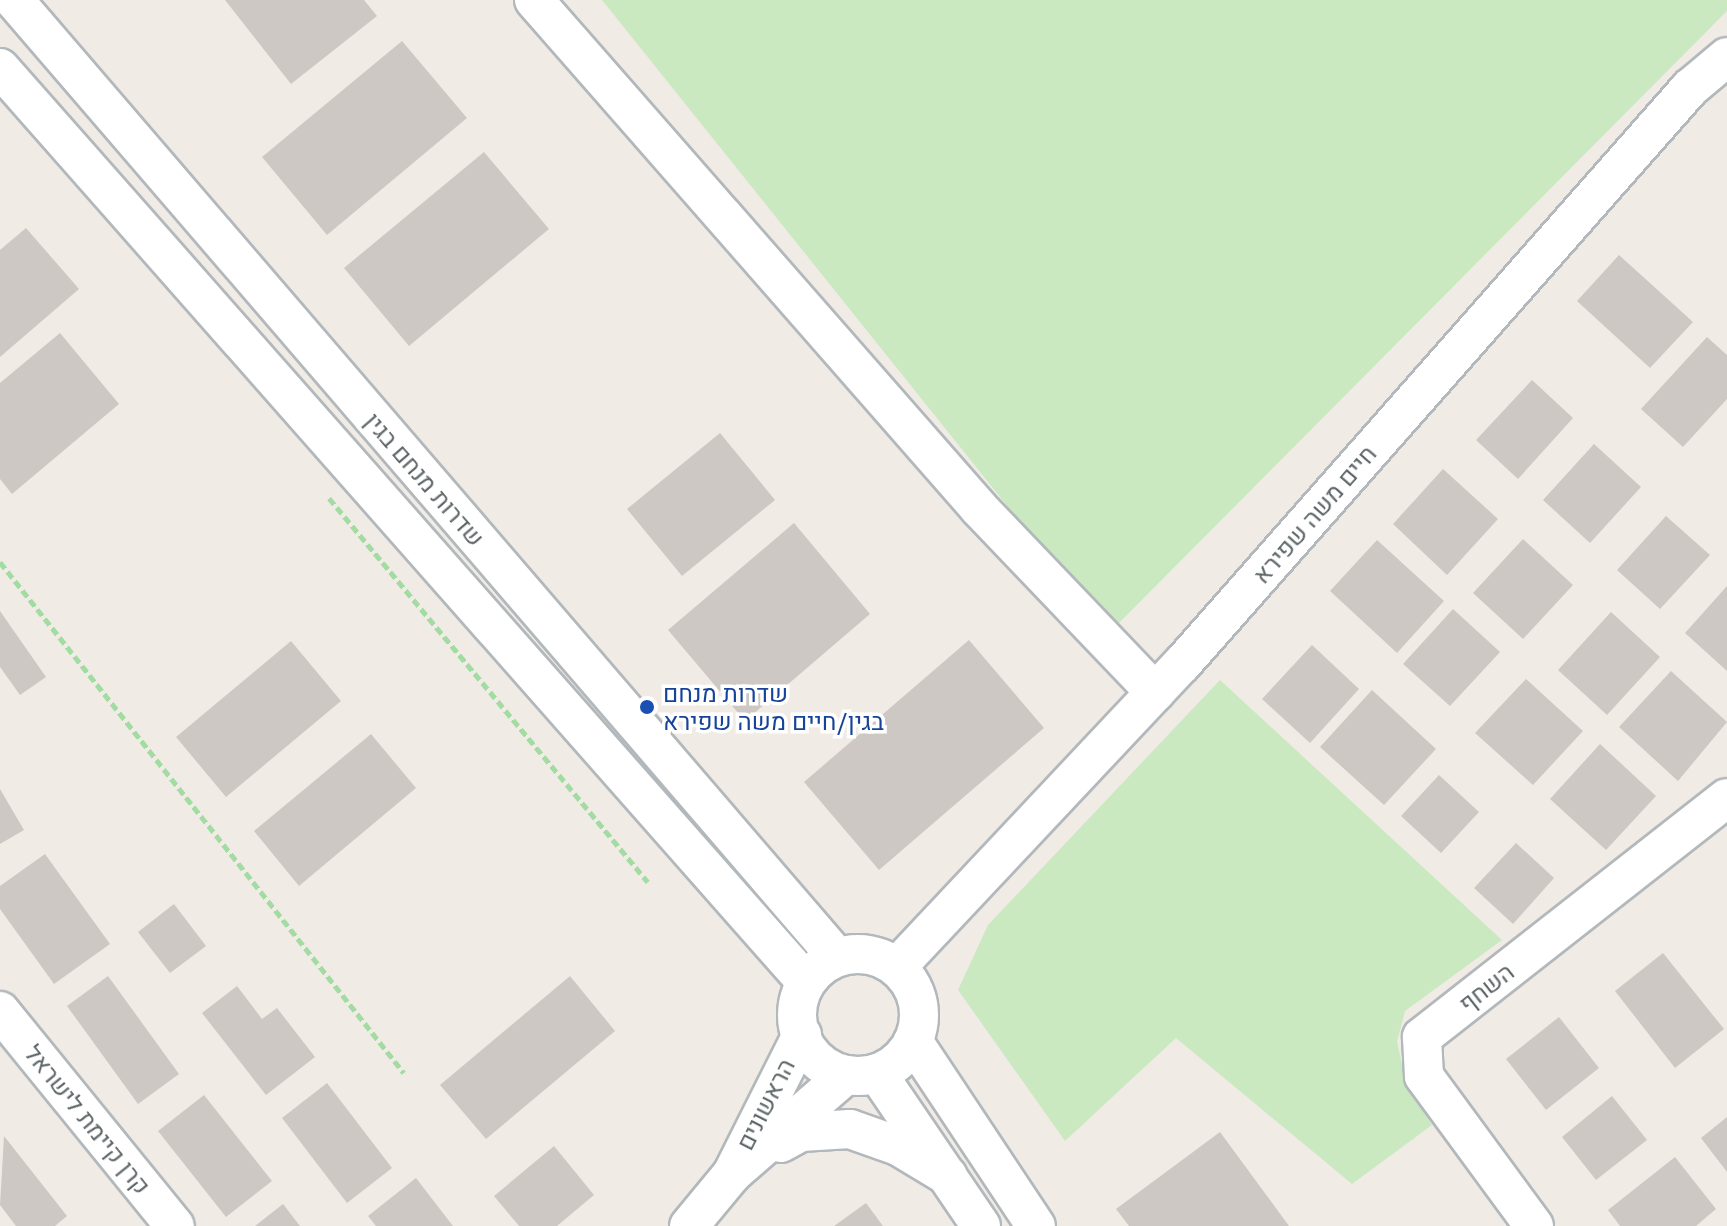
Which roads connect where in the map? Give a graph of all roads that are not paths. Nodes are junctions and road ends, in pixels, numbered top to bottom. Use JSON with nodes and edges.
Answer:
{"nodes":[{"id":1,"x":14,"y":0,"type":"edge"},
{"id":2,"x":534,"y":0,"type":"edge"},
{"id":3,"x":1727,"y":57,"type":"edge"},
{"id":4,"x":0,"y":68,"type":"edge"},
{"id":5,"x":1155,"y":692,"type":"junction"},
{"id":6,"x":1727,"y":798,"type":"edge"},
{"id":7,"x":837,"y":957,"type":"junction"},
{"id":8,"x":897,"y":967,"type":"junction"},
{"id":9,"x":806,"y":982,"type":"junction"},
{"id":10,"x":0,"y":1011,"type":"edge"},
{"id":11,"x":802,"y":1035,"type":"junction"},
{"id":12,"x":913,"y":1041,"type":"junction"},
{"id":13,"x":861,"y":1074,"type":"junction"},
{"id":14,"x":763,"y":1152,"type":"junction"},
{"id":15,"x":732,"y":1174,"type":"junction"},
{"id":16,"x":948,"y":1176,"type":"junction"},
{"id":17,"x":175,"y":1226,"type":"edge"},
{"id":18,"x":689,"y":1226,"type":"edge"},
{"id":19,"x":981,"y":1226,"type":"edge"},
{"id":20,"x":1036,"y":1226,"type":"edge"},
{"id":21,"x":1534,"y":1226,"type":"edge"}],
"edges":[{"from":1,"to":7,"type":"street","name":"שדרות מנחם בגין"},
{"from":2,"to":5,"type":"street"},
{"from":3,"to":5,"type":"street","name":"חיים משה שפירא"},
{"from":4,"to":9,"type":"street","name":"שדרות מנחם בגין"},
{"from":5,"to":8,"type":"street","name":"חיים משה שפירא"},
{"from":6,"to":21,"type":"street","name":"השחף"},
{"from":7,"to":8,"type":"street"},
{"from":7,"to":9,"type":"street"},
{"from":8,"to":12,"type":"street"},
{"from":9,"to":11,"type":"street"},
{"from":10,"to":17,"type":"street","name":"קרן קיימת לישראל"},
{"from":11,"to":13,"type":"street"},
{"from":11,"to":15,"type":"street","name":"הראשונים"},
{"from":12,"to":13,"type":"street"},
{"from":12,"to":20,"type":"street"},
{"from":13,"to":14,"type":"street","name":"הראשונים"},
{"from":13,"to":16,"type":"street"},
{"from":14,"to":15,"type":"street","name":"הראשונים"},
{"from":14,"to":16,"type":"street"},
{"from":15,"to":18,"type":"street","name":"הראשונים"},
{"from":16,"to":19,"type":"street"}]}
